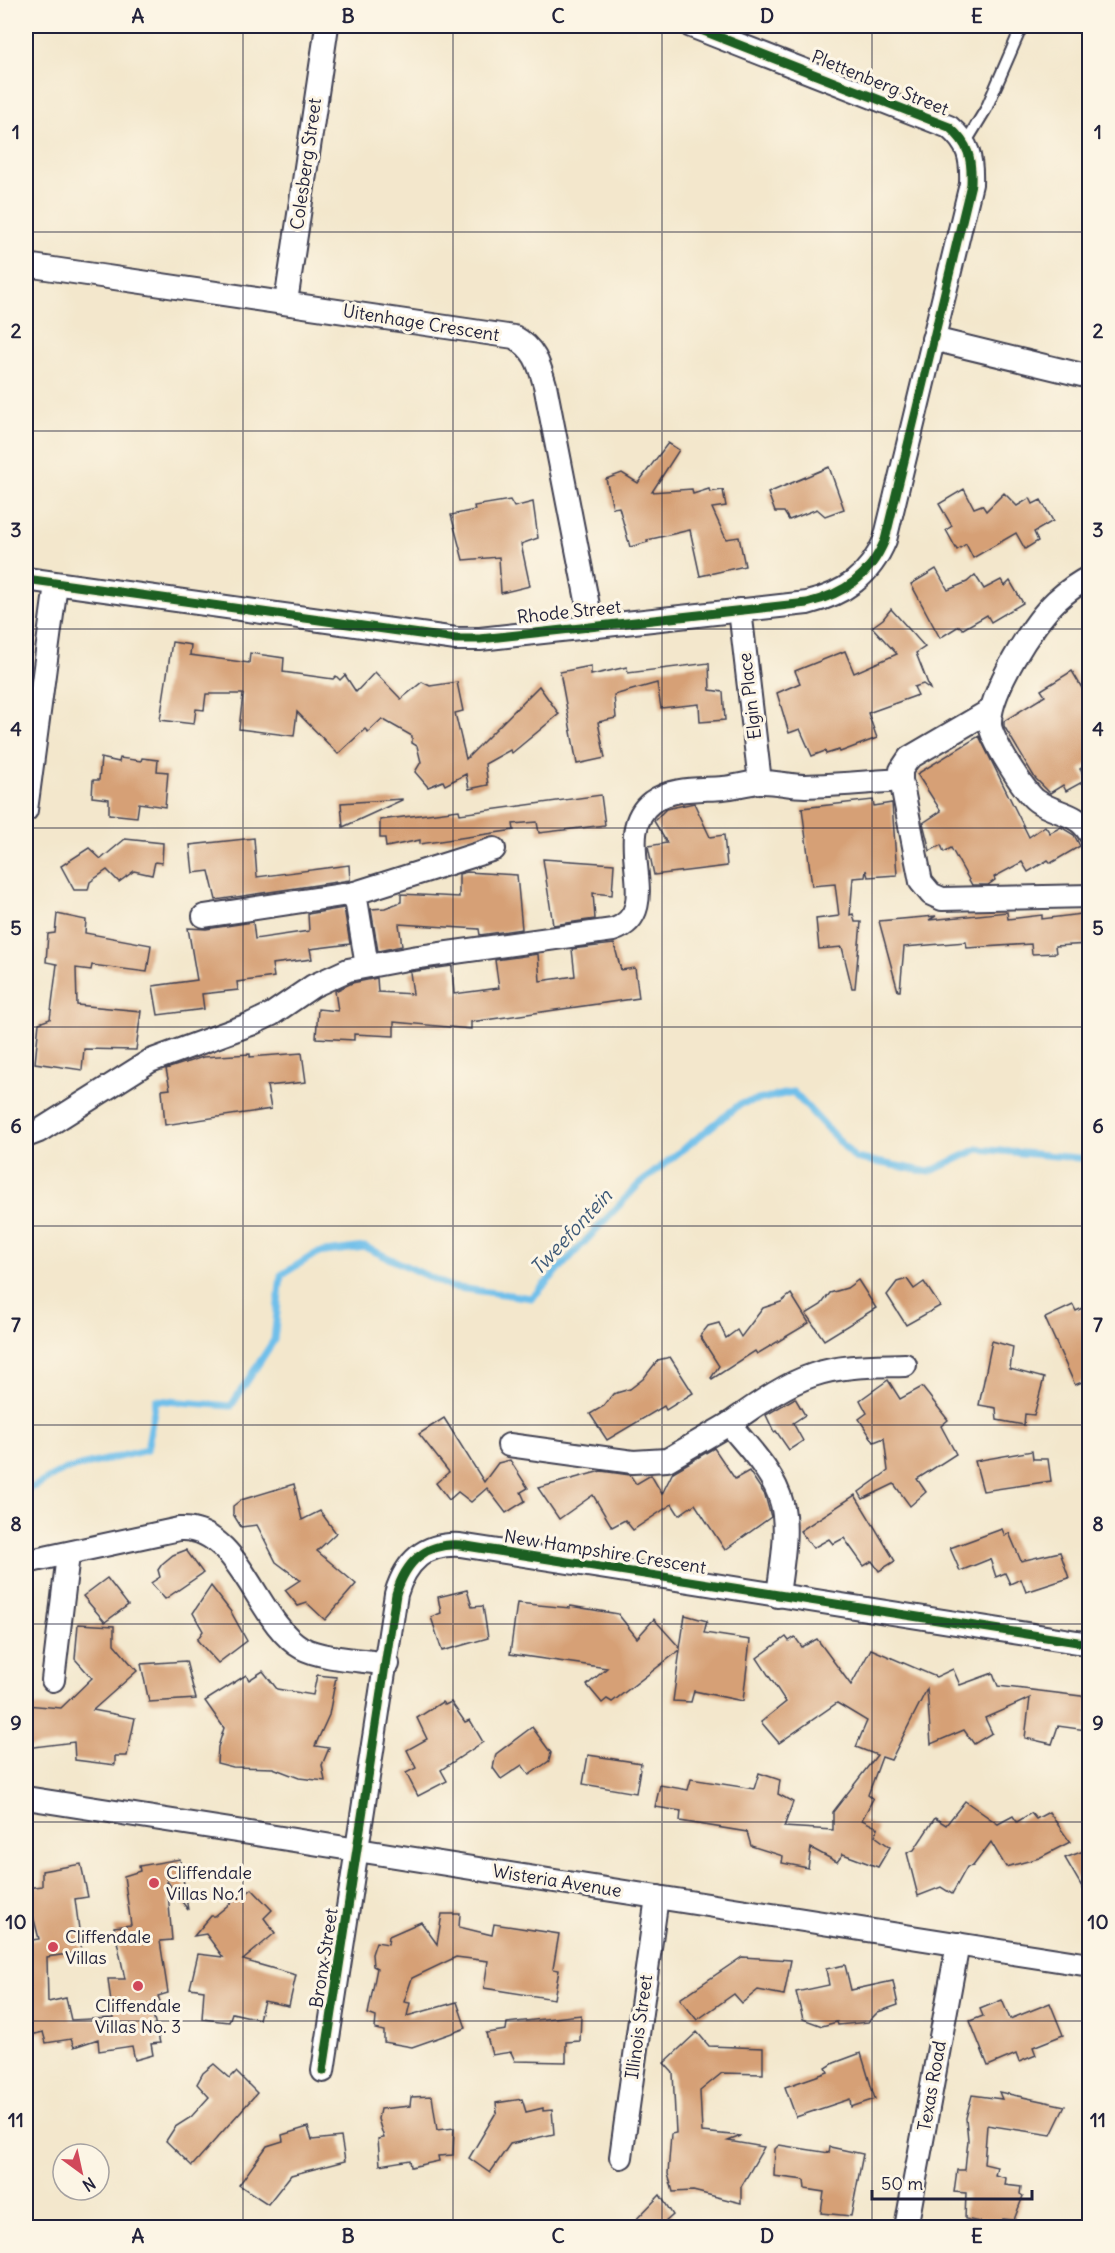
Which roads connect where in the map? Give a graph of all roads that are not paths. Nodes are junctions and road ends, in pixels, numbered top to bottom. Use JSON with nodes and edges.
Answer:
{"nodes":[{"id":1,"x":327,"y":26,"type":"edge"},
{"id":2,"x":691,"y":26,"type":"edge"},
{"id":3,"x":1022,"y":26,"type":"edge"},
{"id":4,"x":966,"y":142,"type":"junction"},
{"id":5,"x":26,"y":265,"type":"edge"},
{"id":6,"x":286,"y":302,"type":"junction"},
{"id":7,"x":933,"y":339,"type":"junction"},
{"id":8,"x":1089,"y":377,"type":"edge"},
{"id":9,"x":1089,"y":577,"type":"edge"},
{"id":10,"x":26,"y":579,"type":"edge"},
{"id":11,"x":56,"y":584,"type":"junction"},
{"id":12,"x":740,"y":610,"type":"junction"},
{"id":13,"x":592,"y":626,"type":"junction"},
{"id":14,"x":991,"y":710,"type":"junction"},
{"id":15,"x":901,"y":780,"type":"junction"},
{"id":16,"x":760,"y":782,"type":"junction"},
{"id":17,"x":26,"y":810,"type":"edge"},
{"id":18,"x":1089,"y":834,"type":"edge"},
{"id":19,"x":494,"y":849,"type":"dead end"},
{"id":20,"x":355,"y":893,"type":"junction"},
{"id":21,"x":1089,"y":896,"type":"edge"},
{"id":22,"x":204,"y":916,"type":"dead end"},
{"id":23,"x":367,"y":966,"type":"junction"},
{"id":24,"x":26,"y":1136,"type":"edge"},
{"id":25,"x":905,"y":1365,"type":"dead end"},
{"id":26,"x":729,"y":1424,"type":"junction"},
{"id":27,"x":509,"y":1445,"type":"dead end"},
{"id":28,"x":68,"y":1555,"type":"junction"},
{"id":29,"x":26,"y":1562,"type":"edge"},
{"id":30,"x":778,"y":1596,"type":"junction"},
{"id":31,"x":1089,"y":1644,"type":"edge"},
{"id":32,"x":388,"y":1664,"type":"junction"},
{"id":33,"x":53,"y":1680,"type":"dead end"},
{"id":34,"x":26,"y":1797,"type":"edge"},
{"id":35,"x":358,"y":1850,"type":"junction"},
{"id":36,"x":657,"y":1897,"type":"junction"},
{"id":37,"x":958,"y":1944,"type":"junction"},
{"id":38,"x":1089,"y":1965,"type":"edge"},
{"id":39,"x":323,"y":2071,"type":"dead end"},
{"id":40,"x":621,"y":2157,"type":"dead end"},
{"id":41,"x":906,"y":2228,"type":"edge"}],
"edges":[{"from":1,"to":6,"type":"street","name":"Colesberg Street"},
{"from":2,"to":4,"type":"street","name":"Plettenberg Street"},
{"from":3,"to":4,"type":"lane"},
{"from":4,"to":7,"type":"street"},
{"from":5,"to":6,"type":"street","name":"Uitenhage Crescent"},
{"from":6,"to":13,"type":"street","name":"Uitenhage Crescent"},
{"from":7,"to":8,"type":"street"},
{"from":7,"to":12,"type":"street","name":"Rhode Street"},
{"from":9,"to":14,"type":"street"},
{"from":10,"to":11,"type":"street","name":"Rhode Street"},
{"from":11,"to":13,"type":"street","name":"Rhode Street"},
{"from":11,"to":17,"type":"street"},
{"from":12,"to":13,"type":"street","name":"Rhode Street"},
{"from":12,"to":16,"type":"street","name":"Elgin Place"},
{"from":14,"to":15,"type":"street"},
{"from":14,"to":18,"type":"street"},
{"from":15,"to":16,"type":"street"},
{"from":15,"to":21,"type":"street"},
{"from":16,"to":23,"type":"street"},
{"from":19,"to":20,"type":"street"},
{"from":20,"to":22,"type":"street"},
{"from":20,"to":23,"type":"street"},
{"from":23,"to":24,"type":"street"},
{"from":25,"to":26,"type":"street"},
{"from":26,"to":27,"type":"street"},
{"from":26,"to":30,"type":"street"},
{"from":28,"to":29,"type":"street"},
{"from":28,"to":32,"type":"street"},
{"from":28,"to":33,"type":"street"},
{"from":30,"to":31,"type":"street","name":"New Hampshire Crescent"},
{"from":30,"to":32,"type":"street","name":"New Hampshire Crescent"},
{"from":32,"to":35,"type":"street","name":"New Hampshire Crescent"},
{"from":34,"to":35,"type":"street","name":"Wisteria Avenue"},
{"from":35,"to":36,"type":"street","name":"Wisteria Avenue"},
{"from":35,"to":39,"type":"street","name":"Bronx Street"},
{"from":36,"to":37,"type":"street","name":"Wisteria Avenue"},
{"from":36,"to":40,"type":"street","name":"Illinois Street"},
{"from":37,"to":38,"type":"street","name":"Wisteria Avenue"},
{"from":37,"to":41,"type":"street","name":"Texas Road"}]}
